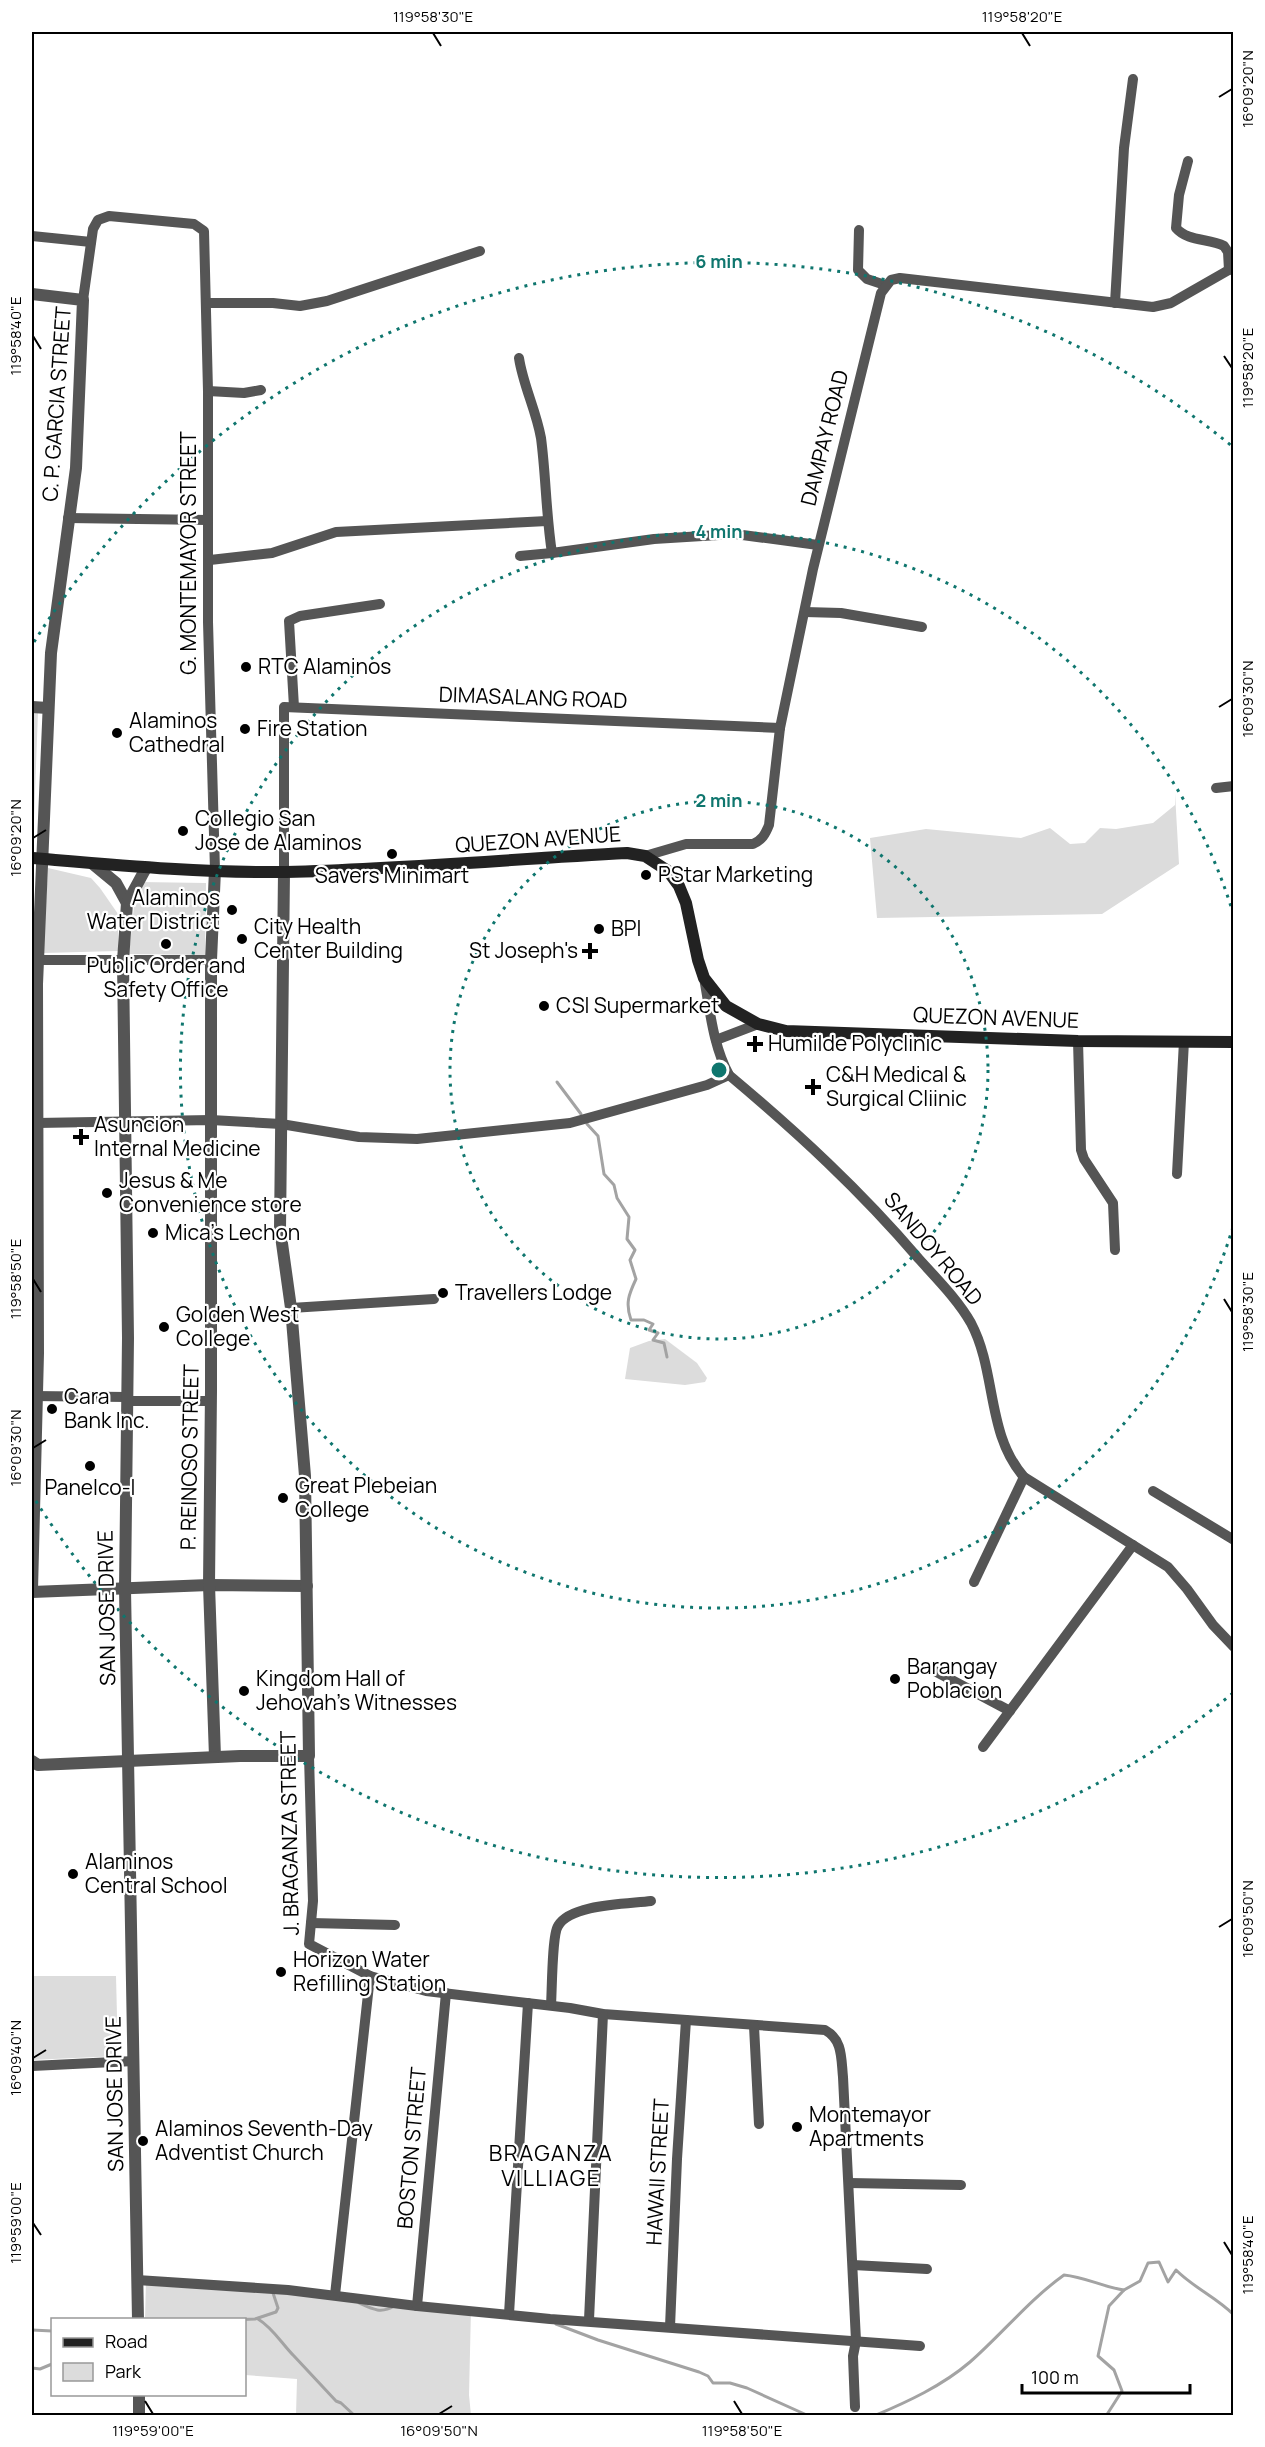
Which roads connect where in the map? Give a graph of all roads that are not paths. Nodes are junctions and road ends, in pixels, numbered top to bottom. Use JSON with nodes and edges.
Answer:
{"nodes":[{"id":1,"x":1133,"y":79,"type":"dead end"},
{"id":2,"x":1188,"y":161,"type":"dead end"},
{"id":3,"x":93,"y":229,"type":"joint"},
{"id":4,"x":860,"y":230,"type":"dead end"},
{"id":5,"x":32,"y":236,"type":"edge"},
{"id":6,"x":91,"y":242,"type":"junction"},
{"id":7,"x":480,"y":251,"type":"dead end"},
{"id":8,"x":1231,"y":269,"type":"edge"},
{"id":9,"x":885,"y":285,"type":"junction"},
{"id":10,"x":32,"y":294,"type":"edge"},
{"id":11,"x":83,"y":300,"type":"junction"},
{"id":12,"x":207,"y":303,"type":"junction"},
{"id":13,"x":1115,"y":303,"type":"junction"},
{"id":14,"x":519,"y":358,"type":"dead end"},
{"id":15,"x":261,"y":390,"type":"dead end"},
{"id":16,"x":208,"y":391,"type":"junction"},
{"id":17,"x":68,"y":518,"type":"junction"},
{"id":18,"x":208,"y":520,"type":"junction"},
{"id":19,"x":547,"y":521,"type":"junction"},
{"id":20,"x":818,"y":545,"type":"junction"},
{"id":21,"x":552,"y":553,"type":"junction"},
{"id":22,"x":520,"y":556,"type":"dead end"},
{"id":23,"x":210,"y":560,"type":"junction"},
{"id":24,"x":380,"y":604,"type":"dead end"},
{"id":25,"x":805,"y":612,"type":"junction"},
{"id":26,"x":922,"y":627,"type":"dead end"},
{"id":27,"x":32,"y":707,"type":"edge"},
{"id":28,"x":289,"y":707,"type":"junction"},
{"id":29,"x":48,"y":708,"type":"junction"},
{"id":30,"x":780,"y":728,"type":"junction"},
{"id":31,"x":1233,"y":786,"type":"edge"},
{"id":32,"x":1216,"y":788,"type":"dead end"},
{"id":33,"x":645,"y":856,"type":"junction"},
{"id":34,"x":37,"y":858,"type":"edge"},
{"id":35,"x":93,"y":864,"type":"junction"},
{"id":36,"x":146,"y":868,"type":"junction"},
{"id":37,"x":215,"y":870,"type":"junction"},
{"id":38,"x":284,"y":872,"type":"junction"},
{"id":39,"x":127,"y":903,"type":"junction"},
{"id":40,"x":39,"y":960,"type":"junction"},
{"id":41,"x":211,"y":960,"type":"junction"},
{"id":42,"x":123,"y":961,"type":"junction"},
{"id":43,"x":704,"y":978,"type":"junction"},
{"id":44,"x":758,"y":1024,"type":"junction"},
{"id":45,"x":716,"y":1041,"type":"junction"},
{"id":46,"x":1078,"y":1041,"type":"junction"},
{"id":47,"x":1184,"y":1041,"type":"junction"},
{"id":48,"x":1233,"y":1042,"type":"edge"},
{"id":49,"x":729,"y":1075,"type":"junction"},
{"id":50,"x":125,"y":1120,"type":"junction"},
{"id":51,"x":211,"y":1120,"type":"junction"},
{"id":52,"x":37,"y":1123,"type":"junction"},
{"id":53,"x":281,"y":1124,"type":"junction"},
{"id":54,"x":1177,"y":1174,"type":"dead end"},
{"id":55,"x":1115,"y":1250,"type":"dead end"},
{"id":56,"x":434,"y":1299,"type":"dead end"},
{"id":57,"x":291,"y":1308,"type":"junction"},
{"id":58,"x":34,"y":1396,"type":"edge"},
{"id":59,"x":127,"y":1399,"type":"junction"},
{"id":60,"x":211,"y":1401,"type":"junction"},
{"id":61,"x":1024,"y":1477,"type":"junction"},
{"id":62,"x":1153,"y":1491,"type":"dead end"},
{"id":63,"x":1233,"y":1540,"type":"edge"},
{"id":64,"x":1133,"y":1545,"type":"junction"},
{"id":65,"x":974,"y":1582,"type":"dead end"},
{"id":66,"x":209,"y":1585,"type":"junction"},
{"id":67,"x":307,"y":1586,"type":"junction"},
{"id":68,"x":125,"y":1589,"type":"junction"},
{"id":69,"x":32,"y":1591,"type":"edge"},
{"id":70,"x":1232,"y":1644,"type":"edge"},
{"id":71,"x":931,"y":1669,"type":"dead end"},
{"id":72,"x":1010,"y":1710,"type":"junction"},
{"id":73,"x":983,"y":1747,"type":"dead end"},
{"id":74,"x":309,"y":1756,"type":"junction"},
{"id":75,"x":215,"y":1757,"type":"junction"},
{"id":76,"x":129,"y":1760,"type":"junction"},
{"id":77,"x":32,"y":1761,"type":"edge"},
{"id":78,"x":651,"y":1901,"type":"dead end"},
{"id":79,"x":311,"y":1923,"type":"junction"},
{"id":80,"x":395,"y":1924,"type":"dead end"},
{"id":81,"x":370,"y":1976,"type":"junction"},
{"id":82,"x":446,"y":1993,"type":"junction"},
{"id":83,"x":528,"y":2003,"type":"junction"},
{"id":84,"x":551,"y":2005,"type":"junction"},
{"id":85,"x":603,"y":2014,"type":"junction"},
{"id":86,"x":686,"y":2020,"type":"junction"},
{"id":87,"x":754,"y":2026,"type":"junction"},
{"id":88,"x":134,"y":2061,"type":"junction"},
{"id":89,"x":32,"y":2066,"type":"edge"},
{"id":90,"x":759,"y":2124,"type":"dead end"},
{"id":91,"x":849,"y":2183,"type":"junction"},
{"id":92,"x":961,"y":2185,"type":"dead end"},
{"id":93,"x":853,"y":2265,"type":"junction"},
{"id":94,"x":927,"y":2270,"type":"dead end"},
{"id":95,"x":137,"y":2280,"type":"junction"},
{"id":96,"x":335,"y":2295,"type":"junction"},
{"id":97,"x":417,"y":2306,"type":"junction"},
{"id":98,"x":509,"y":2314,"type":"junction"},
{"id":99,"x":138,"y":2316,"type":"edge"},
{"id":100,"x":589,"y":2320,"type":"junction"},
{"id":101,"x":670,"y":2326,"type":"junction"},
{"id":102,"x":856,"y":2341,"type":"junction"},
{"id":103,"x":920,"y":2346,"type":"dead end"},
{"id":104,"x":139,"y":2396,"type":"edge"},
{"id":105,"x":855,"y":2407,"type":"dead end"},
{"id":106,"x":139,"y":2415,"type":"edge"}],
"edges":[{"from":1,"to":13,"type":"street"},
{"from":2,"to":8,"type":"street"},
{"from":3,"to":6,"type":"street","name":"C. P. GARCIA STREET"},
{"from":3,"to":12,"type":"street","name":"G. MONTEMAYOR STREET"},
{"from":4,"to":9,"type":"street"},
{"from":5,"to":6,"type":"street"},
{"from":6,"to":11,"type":"street","name":"C. P. GARCIA STREET"},
{"from":7,"to":12,"type":"street"},
{"from":8,"to":13,"type":"street"},
{"from":9,"to":13,"type":"street"},
{"from":9,"to":20,"type":"street","name":"DAMPAY ROAD"},
{"from":10,"to":11,"type":"street"},
{"from":11,"to":17,"type":"street","name":"C. P. GARCIA STREET"},
{"from":12,"to":16,"type":"street","name":"G. MONTEMAYOR STREET"},
{"from":14,"to":19,"type":"street"},
{"from":15,"to":16,"type":"street"},
{"from":16,"to":18,"type":"street","name":"G. MONTEMAYOR STREET"},
{"from":17,"to":18,"type":"street"},
{"from":17,"to":29,"type":"street","name":"C. P. GARCIA STREET"},
{"from":18,"to":23,"type":"street","name":"G. MONTEMAYOR STREET"},
{"from":19,"to":21,"type":"street"},
{"from":19,"to":23,"type":"street"},
{"from":20,"to":21,"type":"street"},
{"from":20,"to":25,"type":"street","name":"DAMPAY ROAD"},
{"from":21,"to":22,"type":"street"},
{"from":23,"to":37,"type":"street","name":"G. MONTEMAYOR STREET"},
{"from":24,"to":28,"type":"street"},
{"from":25,"to":26,"type":"street"},
{"from":25,"to":30,"type":"street","name":"DAMPAY ROAD"},
{"from":27,"to":29,"type":"street"},
{"from":28,"to":30,"type":"street","name":"DIMASALANG ROAD"},
{"from":28,"to":38,"type":"street"},
{"from":29,"to":34,"type":"street","name":"C. P. GARCIA STREET"},
{"from":30,"to":33,"type":"street","name":"DAMPAY ROAD"},
{"from":31,"to":32,"type":"street"},
{"from":33,"to":38,"type":"main road","name":"QUEZON AVENUE"},
{"from":33,"to":43,"type":"main road","name":"QUEZON AVENUE"},
{"from":34,"to":35,"type":"main road","name":"QUEZON AVENUE"},
{"from":34,"to":40,"type":"street","name":"C. P. GARCIA STREET"},
{"from":35,"to":36,"type":"main road","name":"QUEZON AVENUE"},
{"from":35,"to":39,"type":"street"},
{"from":36,"to":37,"type":"main road","name":"QUEZON AVENUE"},
{"from":36,"to":39,"type":"street","name":"SAN JOSE DRIVE"},
{"from":37,"to":38,"type":"main road","name":"QUEZON AVENUE"},
{"from":37,"to":41,"type":"street","name":"P. REINOSO STREET"},
{"from":38,"to":53,"type":"street","name":"J. BRAGANZA STREET"},
{"from":39,"to":42,"type":"street","name":"SAN JOSE DRIVE"},
{"from":40,"to":42,"type":"street"},
{"from":40,"to":52,"type":"street","name":"C. P. GARCIA STREET"},
{"from":41,"to":42,"type":"street"},
{"from":41,"to":51,"type":"street","name":"P. REINOSO STREET"},
{"from":42,"to":50,"type":"street","name":"SAN JOSE DRIVE"},
{"from":43,"to":44,"type":"main road","name":"QUEZON AVENUE"},
{"from":43,"to":45,"type":"street","name":"SANDOY ROAD"},
{"from":44,"to":45,"type":"street"},
{"from":44,"to":46,"type":"main road","name":"QUEZON AVENUE"},
{"from":45,"to":49,"type":"street","name":"SANDOY ROAD"},
{"from":46,"to":47,"type":"main road","name":"QUEZON AVENUE"},
{"from":46,"to":55,"type":"street"},
{"from":47,"to":48,"type":"main road","name":"QUEZON AVENUE"},
{"from":47,"to":54,"type":"street"},
{"from":49,"to":53,"type":"street"},
{"from":49,"to":61,"type":"street","name":"SANDOY ROAD"},
{"from":50,"to":51,"type":"street"},
{"from":50,"to":52,"type":"street"},
{"from":50,"to":59,"type":"street","name":"SAN JOSE DRIVE"},
{"from":51,"to":53,"type":"street"},
{"from":51,"to":60,"type":"street","name":"P. REINOSO STREET"},
{"from":52,"to":58,"type":"street","name":"C. P. GARCIA STREET"},
{"from":53,"to":57,"type":"street","name":"J. BRAGANZA STREET"},
{"from":56,"to":57,"type":"street"},
{"from":57,"to":67,"type":"street","name":"J. BRAGANZA STREET"},
{"from":58,"to":59,"type":"street"},
{"from":58,"to":69,"type":"street","name":"C. P. GARCIA STREET"},
{"from":59,"to":60,"type":"street"},
{"from":59,"to":68,"type":"street","name":"SAN JOSE DRIVE"},
{"from":60,"to":66,"type":"street","name":"P. REINOSO STREET"},
{"from":61,"to":64,"type":"street","name":"SANDOY ROAD"},
{"from":61,"to":65,"type":"street"},
{"from":62,"to":63,"type":"street"},
{"from":64,"to":70,"type":"street","name":"SANDOY ROAD"},
{"from":64,"to":72,"type":"street"},
{"from":66,"to":67,"type":"street"},
{"from":66,"to":68,"type":"street"},
{"from":66,"to":75,"type":"street","name":"P. REINOSO STREET"},
{"from":67,"to":74,"type":"street","name":"J. BRAGANZA STREET"},
{"from":68,"to":69,"type":"street"},
{"from":68,"to":76,"type":"street","name":"SAN JOSE DRIVE"},
{"from":71,"to":72,"type":"street"},
{"from":72,"to":73,"type":"street"},
{"from":74,"to":75,"type":"street"},
{"from":74,"to":79,"type":"street","name":"J. BRAGANZA STREET"},
{"from":75,"to":76,"type":"street"},
{"from":76,"to":77,"type":"street"},
{"from":76,"to":88,"type":"street","name":"SAN JOSE DRIVE"},
{"from":78,"to":84,"type":"street"},
{"from":79,"to":80,"type":"street"},
{"from":79,"to":81,"type":"street","name":"J. BRAGANZA STREET"},
{"from":81,"to":82,"type":"street","name":"J. BRAGANZA STREET"},
{"from":81,"to":96,"type":"street"},
{"from":82,"to":83,"type":"street","name":"J. BRAGANZA STREET"},
{"from":82,"to":97,"type":"street","name":"BOSTON STREET"},
{"from":83,"to":84,"type":"street","name":"J. BRAGANZA STREET"},
{"from":83,"to":98,"type":"street"},
{"from":84,"to":85,"type":"street","name":"J. BRAGANZA STREET"},
{"from":85,"to":86,"type":"street","name":"J. BRAGANZA STREET"},
{"from":85,"to":100,"type":"street"},
{"from":86,"to":87,"type":"street","name":"J. BRAGANZA STREET"},
{"from":86,"to":101,"type":"street","name":"HAWAII STREET"},
{"from":87,"to":90,"type":"street"},
{"from":87,"to":91,"type":"street","name":"J. BRAGANZA STREET"},
{"from":88,"to":89,"type":"street"},
{"from":88,"to":95,"type":"street","name":"SAN JOSE DRIVE"},
{"from":91,"to":92,"type":"street"},
{"from":91,"to":93,"type":"street"},
{"from":93,"to":94,"type":"street"},
{"from":93,"to":102,"type":"street"},
{"from":95,"to":96,"type":"street"},
{"from":95,"to":99,"type":"street","name":"SAN JOSE DRIVE"},
{"from":96,"to":97,"type":"street"},
{"from":97,"to":98,"type":"street"},
{"from":98,"to":100,"type":"street"},
{"from":100,"to":101,"type":"street"},
{"from":101,"to":102,"type":"street"},
{"from":102,"to":103,"type":"street"},
{"from":102,"to":105,"type":"street"},
{"from":104,"to":106,"type":"street"}]}
